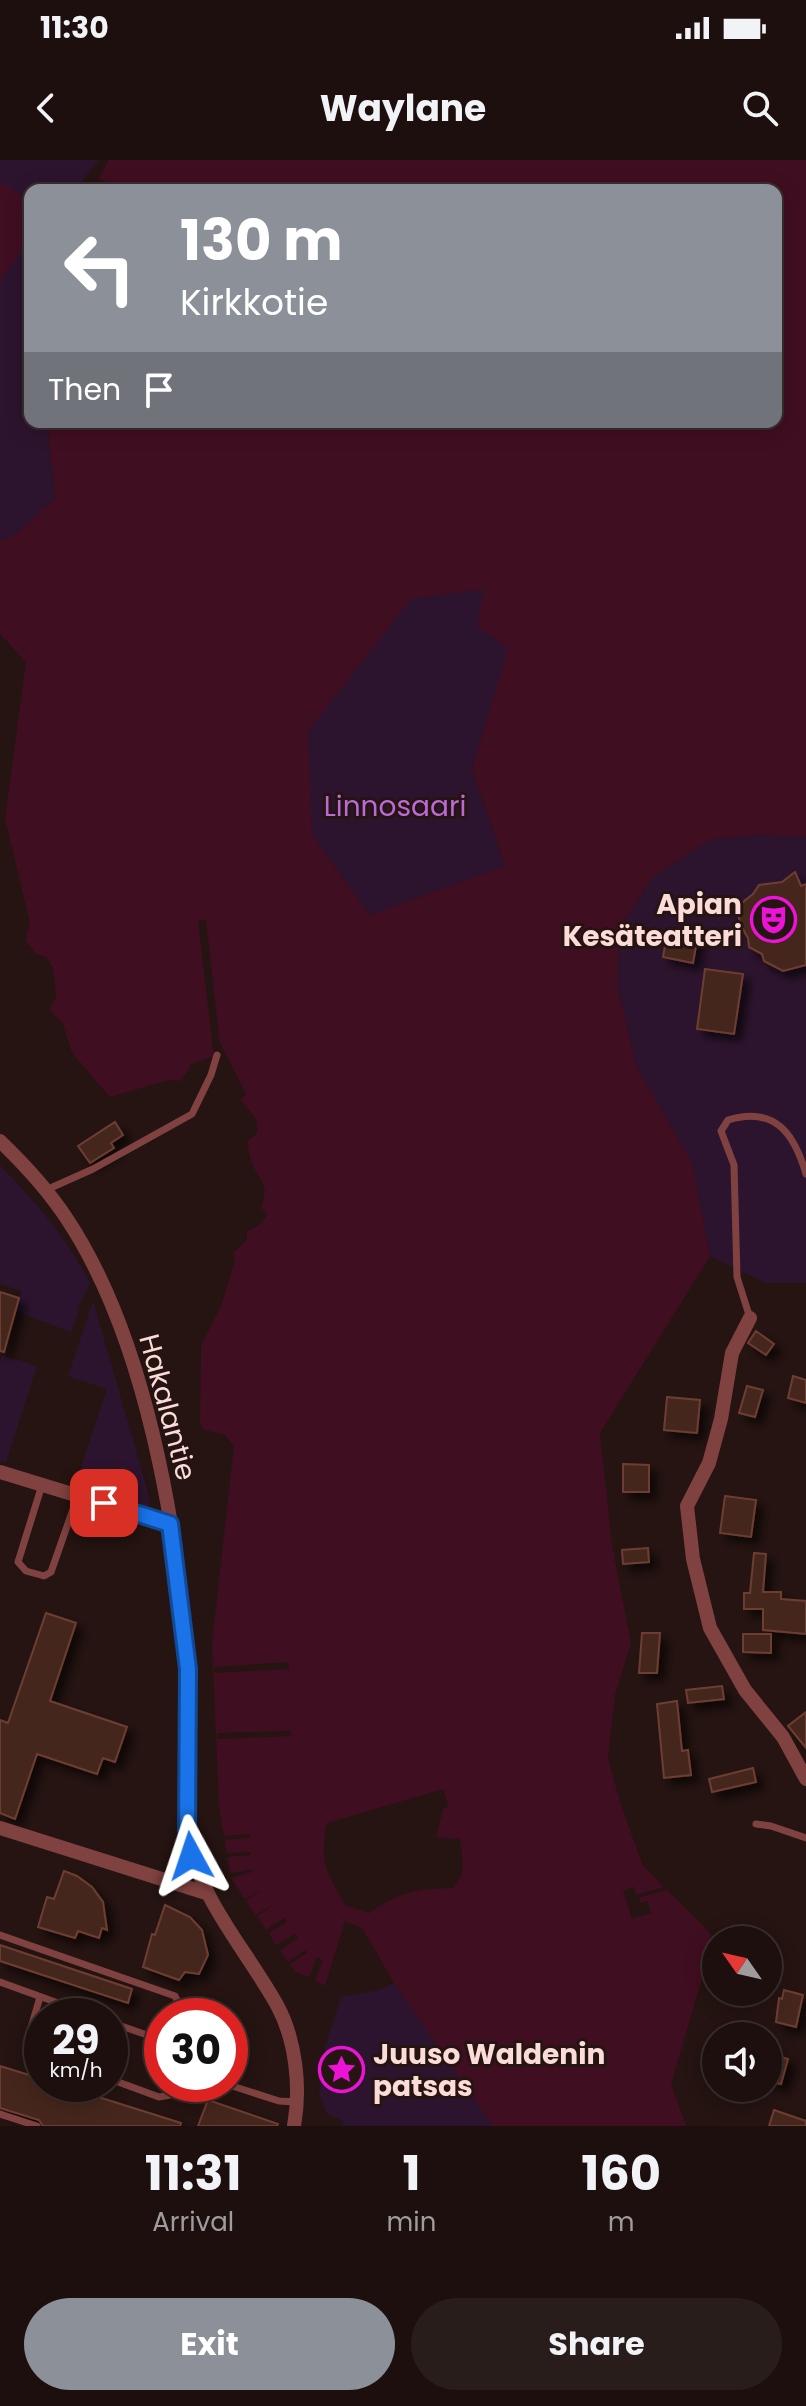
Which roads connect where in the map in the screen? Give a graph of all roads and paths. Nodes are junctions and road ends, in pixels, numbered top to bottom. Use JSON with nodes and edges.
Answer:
{"nodes":[{"id":1,"x":217,"y":1055,"type":"dead end"},
{"id":2,"x":0,"y":1141,"type":"edge"},
{"id":3,"x":806,"y":1174,"type":"edge"},
{"id":4,"x":46,"y":1190,"type":"junction"},
{"id":5,"x":750,"y":1318,"type":"joint"},
{"id":6,"x":0,"y":1472,"type":"edge"},
{"id":7,"x":42,"y":1485,"type":"junction"},
{"id":8,"x":78,"y":1495,"type":"junction"},
{"id":9,"x":170,"y":1524,"type":"junction"},
{"id":10,"x":806,"y":1779,"type":"edge"},
{"id":11,"x":756,"y":1824,"type":"dead end"},
{"id":12,"x":0,"y":1828,"type":"edge"},
{"id":13,"x":806,"y":1838,"type":"edge"},
{"id":14,"x":206,"y":1893,"type":"junction"},
{"id":15,"x":0,"y":1935,"type":"edge"},
{"id":16,"x":0,"y":1982,"type":"edge"},
{"id":17,"x":40,"y":1997,"type":"joint"},
{"id":18,"x":43,"y":1998,"type":"edge"},
{"id":19,"x":176,"y":1998,"type":"edge"},
{"id":20,"x":248,"y":2091,"type":"edge"},
{"id":21,"x":298,"y":2102,"type":"junction"},
{"id":22,"x":0,"y":2114,"type":"edge"},
{"id":23,"x":37,"y":2126,"type":"edge"},
{"id":24,"x":294,"y":2126,"type":"edge"}],
"edges":[{"from":1,"to":4,"type":"lane"},
{"from":2,"to":4,"type":"street","name":"Hakalantie"},
{"from":3,"to":5,"type":"lane"},
{"from":4,"to":9,"type":"street","name":"Hakalantie"},
{"from":5,"to":10,"type":"street"},
{"from":6,"to":7,"type":"street"},
{"from":7,"to":8,"type":"street"},
{"from":7,"to":8,"type":"lane"},
{"from":8,"to":9,"type":"street"},
{"from":9,"to":14,"type":"street","name":"Hakalantie"},
{"from":11,"to":13,"type":"lane"},
{"from":12,"to":14,"type":"street"},
{"from":14,"to":21,"type":"street","name":"Hakalantie"},
{"from":15,"to":19,"type":"lane"},
{"from":16,"to":17,"type":"lane"},
{"from":17,"to":18,"type":"lane"},
{"from":20,"to":21,"type":"lane"},
{"from":21,"to":24,"type":"street","name":"Hakalantie"},
{"from":22,"to":23,"type":"lane"}]}
